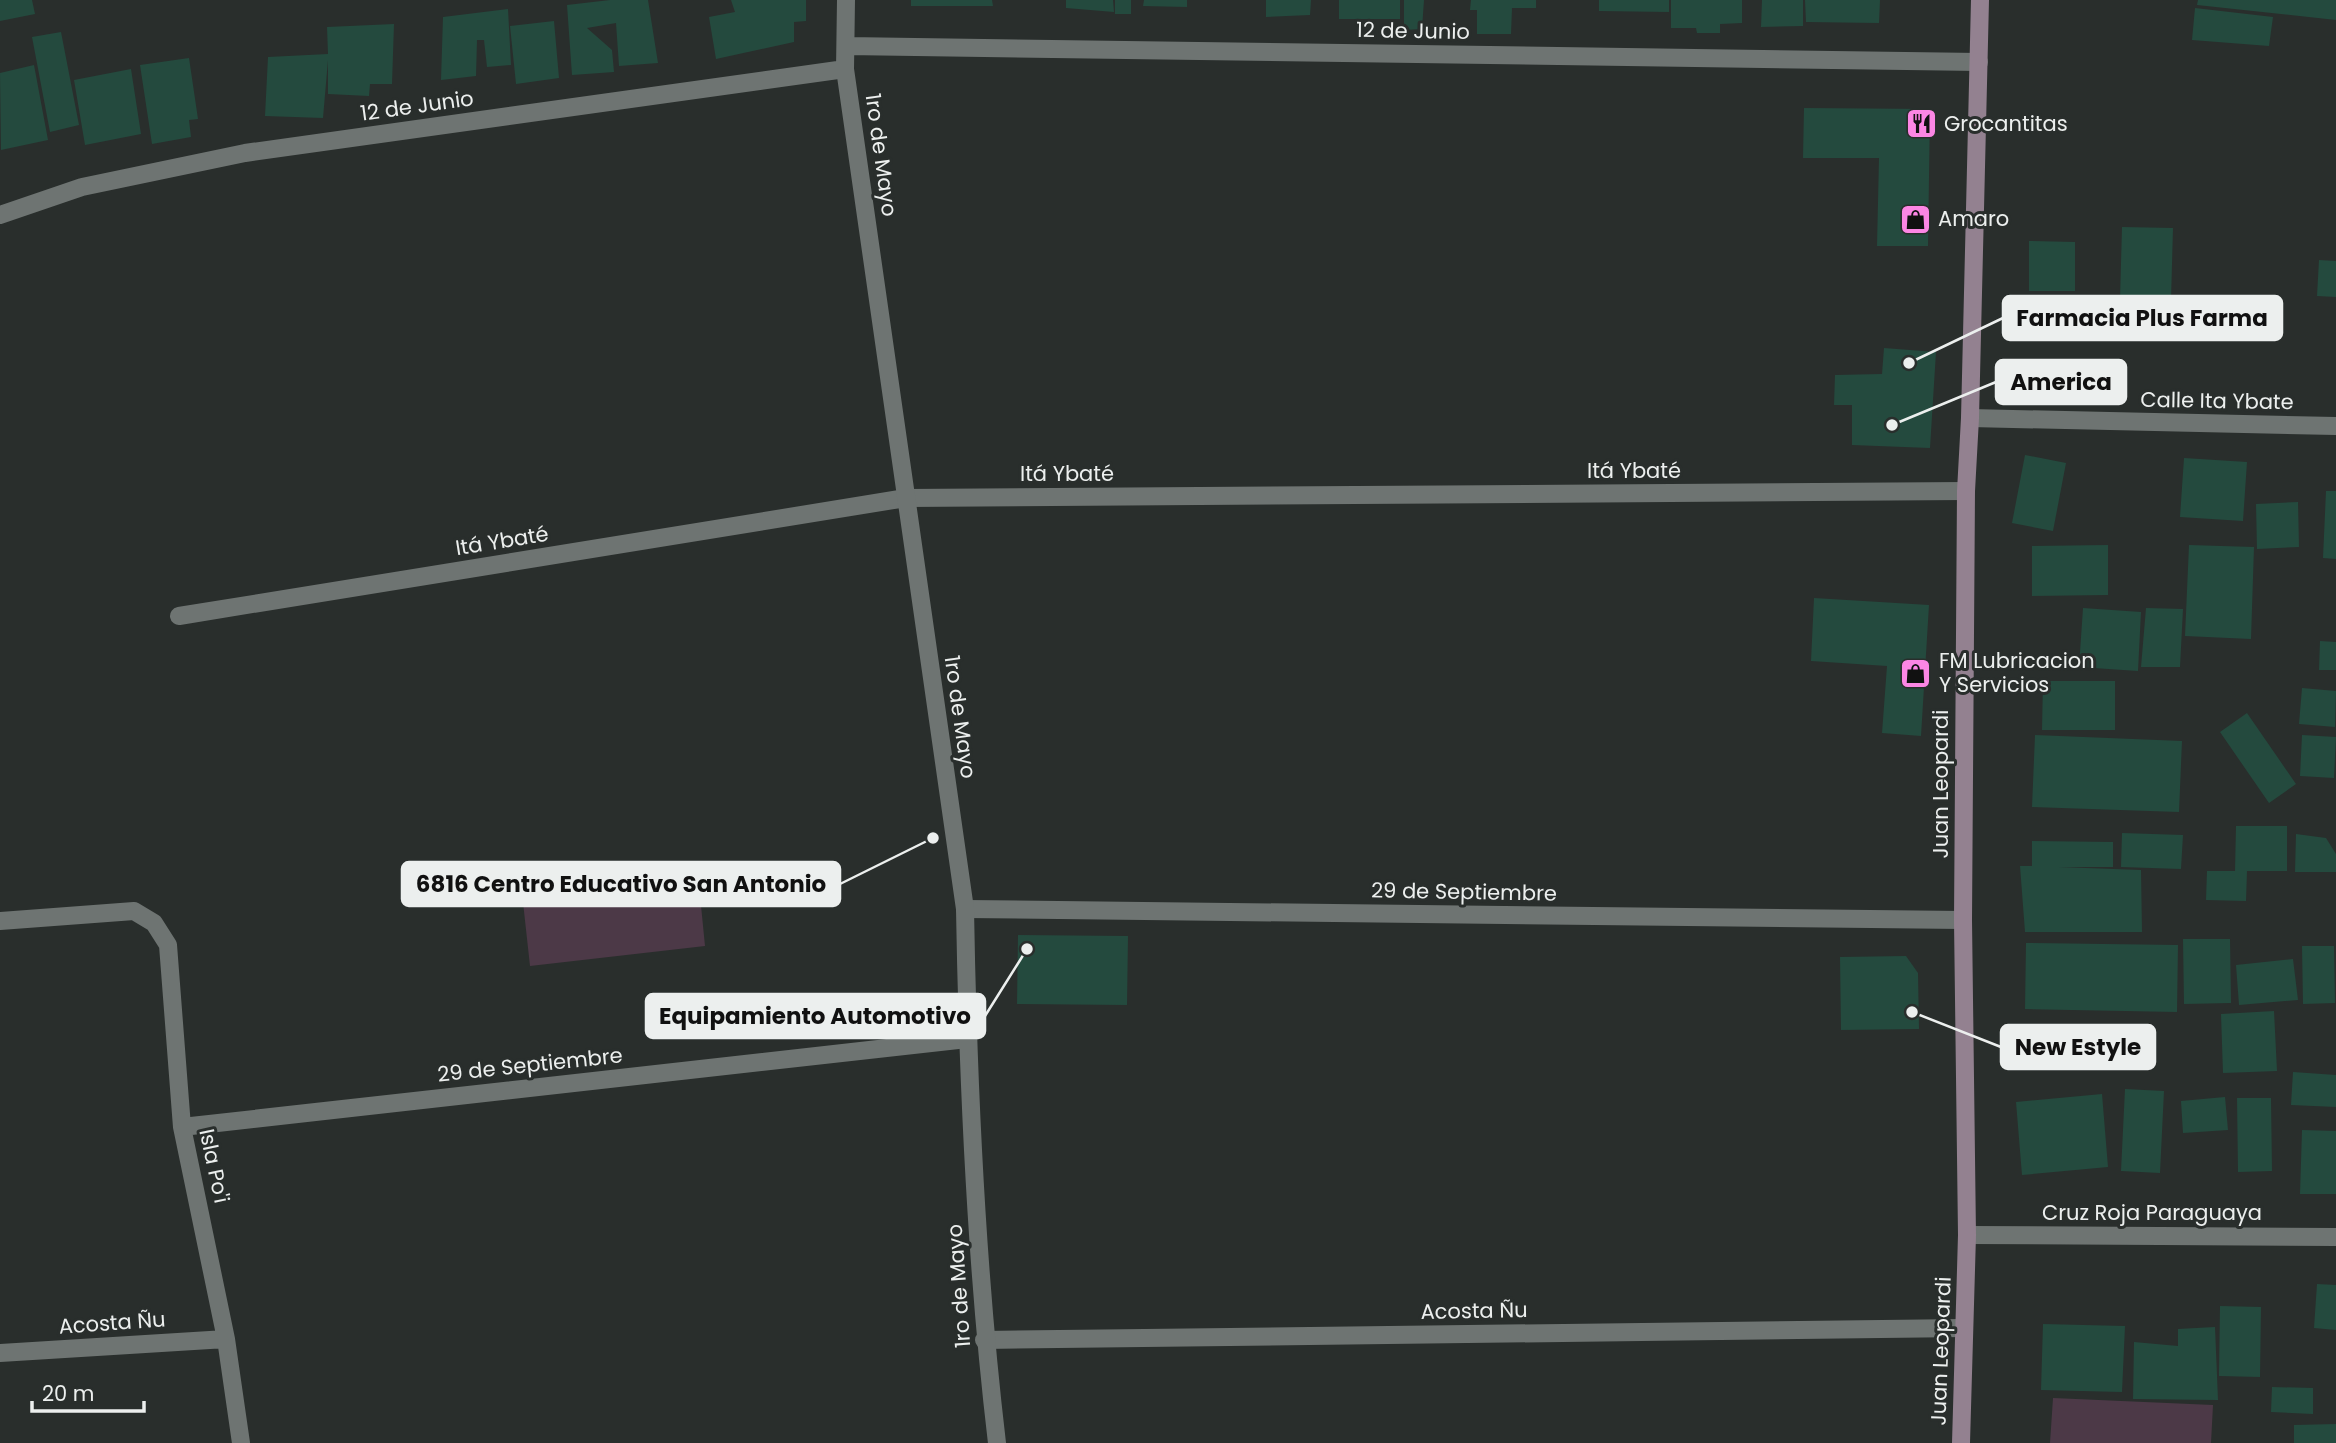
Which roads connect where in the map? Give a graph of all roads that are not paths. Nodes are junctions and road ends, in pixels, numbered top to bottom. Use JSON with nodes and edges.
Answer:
{"nodes":[{"id":1,"x":846,"y":0,"type":"edge"},
{"id":2,"x":1980,"y":0,"type":"edge"},
{"id":3,"x":847,"y":46,"type":"junction"},
{"id":4,"x":1979,"y":62,"type":"junction"},
{"id":5,"x":845,"y":69,"type":"junction"},
{"id":6,"x":0,"y":215,"type":"edge"},
{"id":7,"x":1970,"y":418,"type":"junction"},
{"id":8,"x":2336,"y":426,"type":"edge"},
{"id":9,"x":1966,"y":491,"type":"junction"},
{"id":10,"x":906,"y":498,"type":"junction"},
{"id":11,"x":179,"y":616,"type":"dead end"},
{"id":12,"x":965,"y":909,"type":"junction"},
{"id":13,"x":1963,"y":920,"type":"junction"},
{"id":14,"x":0,"y":921,"type":"edge"},
{"id":15,"x":967,"y":1039,"type":"junction"},
{"id":16,"x":182,"y":1126,"type":"junction"},
{"id":17,"x":1967,"y":1235,"type":"junction"},
{"id":18,"x":2336,"y":1237,"type":"edge"},
{"id":19,"x":1964,"y":1328,"type":"junction"},
{"id":20,"x":226,"y":1339,"type":"junction"},
{"id":21,"x":984,"y":1340,"type":"junction"},
{"id":22,"x":0,"y":1353,"type":"edge"},
{"id":23,"x":241,"y":1443,"type":"edge"},
{"id":24,"x":997,"y":1443,"type":"edge"},
{"id":25,"x":1961,"y":1443,"type":"edge"}],
"edges":[{"from":1,"to":3,"type":"street","name":"1ro de Mayo"},
{"from":2,"to":4,"type":"main road","name":"Juan Leopardi"},
{"from":3,"to":4,"type":"street","name":"12 de Junio"},
{"from":3,"to":5,"type":"street","name":"1ro de Mayo"},
{"from":4,"to":7,"type":"main road","name":"Juan Leopardi"},
{"from":5,"to":6,"type":"street","name":"12 de Junio"},
{"from":5,"to":10,"type":"street","name":"1ro de Mayo"},
{"from":7,"to":8,"type":"street","name":"Calle Ita Ybate"},
{"from":7,"to":9,"type":"main road","name":"Juan Leopardi"},
{"from":9,"to":10,"type":"street","name":"Itá Ybaté"},
{"from":9,"to":13,"type":"main road","name":"Juan Leopardi"},
{"from":10,"to":11,"type":"street","name":"Itá Ybaté"},
{"from":10,"to":12,"type":"street","name":"1ro de Mayo"},
{"from":12,"to":13,"type":"street","name":"29 de Septiembre"},
{"from":12,"to":15,"type":"street","name":"1ro de Mayo"},
{"from":13,"to":17,"type":"main road","name":"Juan Leopardi"},
{"from":14,"to":16,"type":"street","name":"Isla Po'i"},
{"from":15,"to":16,"type":"street","name":"29 de Septiembre"},
{"from":15,"to":21,"type":"street","name":"1ro de Mayo"},
{"from":16,"to":20,"type":"street","name":"Isla Po'i"},
{"from":17,"to":18,"type":"street","name":"Cruz Roja Paraguaya"},
{"from":17,"to":19,"type":"main road","name":"Juan Leopardi"},
{"from":19,"to":21,"type":"street","name":"Acosta Ñu"},
{"from":19,"to":25,"type":"main road","name":"Juan Leopardi"},
{"from":20,"to":22,"type":"street","name":"Acosta Ñu"},
{"from":20,"to":23,"type":"street","name":"Isla Po'i"},
{"from":21,"to":24,"type":"street","name":"1ro de Mayo"}]}
